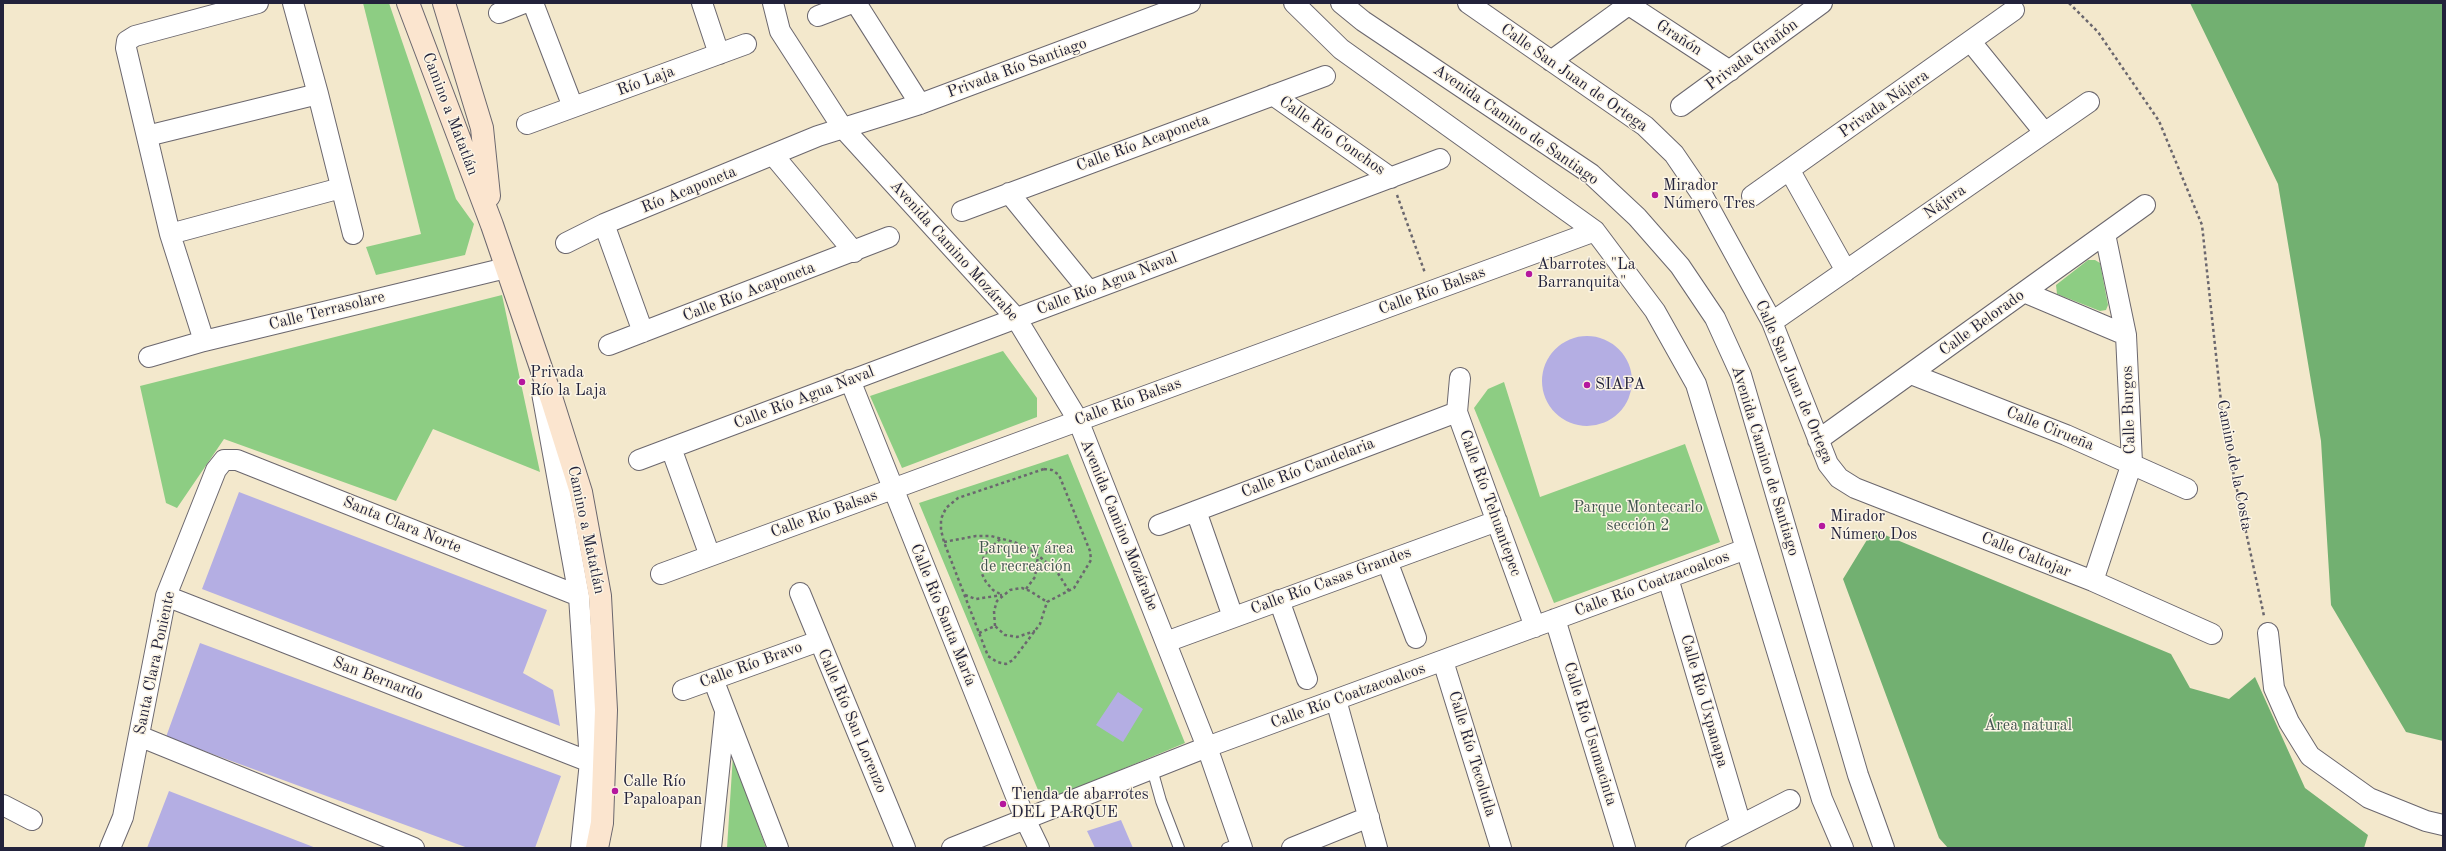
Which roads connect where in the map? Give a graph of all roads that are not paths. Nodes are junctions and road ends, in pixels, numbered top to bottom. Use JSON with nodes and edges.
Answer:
{"nodes":[{"id":1,"x":258,"y":3,"type":"edge"},
{"id":2,"x":293,"y":3,"type":"edge"},
{"id":3,"x":408,"y":3,"type":"edge"},
{"id":4,"x":444,"y":3,"type":"edge"},
{"id":5,"x":524,"y":3,"type":"edge"},
{"id":6,"x":533,"y":3,"type":"edge"},
{"id":7,"x":702,"y":3,"type":"edge"},
{"id":8,"x":774,"y":3,"type":"edge"},
{"id":9,"x":852,"y":3,"type":"edge"},
{"id":10,"x":856,"y":3,"type":"edge"},
{"id":11,"x":1190,"y":3,"type":"edge"},
{"id":12,"x":1294,"y":3,"type":"edge"},
{"id":13,"x":1341,"y":3,"type":"edge"},
{"id":14,"x":1468,"y":3,"type":"edge"},
{"id":15,"x":1822,"y":3,"type":"edge"},
{"id":16,"x":1630,"y":4,"type":"edge"},
{"id":17,"x":2014,"y":10,"type":"dead end"},
{"id":18,"x":499,"y":14,"type":"dead end"},
{"id":19,"x":818,"y":16,"type":"dead end"},
{"id":20,"x":1971,"y":42,"type":"junction"},
{"id":21,"x":746,"y":44,"type":"dead end"},
{"id":22,"x":719,"y":54,"type":"junction"},
{"id":23,"x":1551,"y":61,"type":"junction"},
{"id":24,"x":1730,"y":71,"type":"junction"},
{"id":25,"x":1325,"y":76,"type":"dead end"},
{"id":26,"x":318,"y":94,"type":"junction"},
{"id":27,"x":1273,"y":95,"type":"junction"},
{"id":28,"x":2089,"y":102,"type":"dead end"},
{"id":29,"x":920,"y":104,"type":"junction"},
{"id":30,"x":1681,"y":106,"type":"dead end"},
{"id":31,"x":573,"y":107,"type":"junction"},
{"id":32,"x":527,"y":124,"type":"dead end"},
{"id":33,"x":842,"y":127,"type":"junction"},
{"id":34,"x":2044,"y":132,"type":"junction"},
{"id":35,"x":147,"y":136,"type":"junction"},
{"id":36,"x":774,"y":156,"type":"junction"},
{"id":37,"x":1440,"y":159,"type":"dead end"},
{"id":38,"x":1790,"y":171,"type":"junction"},
{"id":39,"x":1391,"y":178,"type":"junction"},
{"id":40,"x":341,"y":188,"type":"junction"},
{"id":41,"x":1009,"y":193,"type":"junction"},
{"id":42,"x":1752,"y":196,"type":"dead end"},
{"id":43,"x":2145,"y":206,"type":"dead end"},
{"id":44,"x":962,"y":211,"type":"dead end"},
{"id":45,"x":604,"y":224,"type":"junction"},
{"id":46,"x":492,"y":225,"type":"junction"},
{"id":47,"x":1595,"y":231,"type":"junction"},
{"id":48,"x":170,"y":234,"type":"junction"},
{"id":49,"x":353,"y":234,"type":"dead end"},
{"id":50,"x":2105,"y":234,"type":"junction"},
{"id":51,"x":889,"y":237,"type":"dead end"},
{"id":52,"x":566,"y":243,"type":"dead end"},
{"id":53,"x":854,"y":252,"type":"junction"},
{"id":54,"x":506,"y":268,"type":"junction"},
{"id":55,"x":1846,"y":271,"type":"junction"},
{"id":56,"x":1089,"y":291,"type":"junction"},
{"id":57,"x":2024,"y":292,"type":"junction"},
{"id":58,"x":1016,"y":318,"type":"junction"},
{"id":59,"x":1772,"y":322,"type":"junction"},
{"id":60,"x":643,"y":332,"type":"junction"},
{"id":61,"x":2126,"y":335,"type":"junction"},
{"id":62,"x":204,"y":341,"type":"junction"},
{"id":63,"x":609,"y":345,"type":"dead end"},
{"id":64,"x":536,"y":354,"type":"junction"},
{"id":65,"x":149,"y":357,"type":"dead end"},
{"id":66,"x":1911,"y":374,"type":"junction"},
{"id":67,"x":1460,"y":378,"type":"dead end"},
{"id":68,"x":850,"y":380,"type":"junction"},
{"id":69,"x":1457,"y":412,"type":"junction"},
{"id":70,"x":1078,"y":420,"type":"junction"},
{"id":71,"x":1818,"y":440,"type":"junction"},
{"id":72,"x":671,"y":448,"type":"junction"},
{"id":73,"x":224,"y":460,"type":"joint"},
{"id":74,"x":639,"y":460,"type":"dead end"},
{"id":75,"x":2132,"y":463,"type":"junction"},
{"id":76,"x":1839,"y":478,"type":"joint"},
{"id":77,"x":893,"y":488,"type":"junction"},
{"id":78,"x":2187,"y":490,"type":"dead end"},
{"id":79,"x":1196,"y":511,"type":"junction"},
{"id":80,"x":1497,"y":521,"type":"junction"},
{"id":81,"x":1159,"y":525,"type":"dead end"},
{"id":82,"x":1746,"y":549,"type":"junction"},
{"id":83,"x":710,"y":556,"type":"junction"},
{"id":84,"x":1387,"y":561,"type":"junction"},
{"id":85,"x":661,"y":574,"type":"dead end"},
{"id":86,"x":1668,"y":578,"type":"junction"},
{"id":87,"x":2094,"y":581,"type":"junction"},
{"id":88,"x":800,"y":594,"type":"dead end"},
{"id":89,"x":166,"y":596,"type":"junction"},
{"id":90,"x":579,"y":596,"type":"junction"},
{"id":91,"x":1279,"y":600,"type":"junction"},
{"id":92,"x":1233,"y":617,"type":"junction"},
{"id":93,"x":1555,"y":620,"type":"junction"},
{"id":94,"x":1535,"y":627,"type":"junction"},
{"id":95,"x":2268,"y":632,"type":"road end"},
{"id":96,"x":2212,"y":634,"type":"dead end"},
{"id":97,"x":1416,"y":638,"type":"dead end"},
{"id":98,"x":819,"y":641,"type":"junction"},
{"id":99,"x":1166,"y":642,"type":"junction"},
{"id":100,"x":1443,"y":661,"type":"junction"},
{"id":101,"x":713,"y":679,"type":"junction"},
{"id":102,"x":1307,"y":679,"type":"dead end"},
{"id":103,"x":683,"y":690,"type":"dead end"},
{"id":104,"x":1336,"y":700,"type":"junction"},
{"id":105,"x":725,"y":709,"type":"junction"},
{"id":106,"x":139,"y":736,"type":"junction"},
{"id":107,"x":1207,"y":747,"type":"junction"},
{"id":108,"x":590,"y":762,"type":"junction"},
{"id":109,"x":1152,"y":769,"type":"junction"},
{"id":110,"x":1790,"y":800,"type":"dead end"},
{"id":111,"x":3,"y":805,"type":"edge"},
{"id":112,"x":1368,"y":817,"type":"junction"},
{"id":113,"x":1024,"y":819,"type":"junction"},
{"id":114,"x":32,"y":820,"type":"dead end"},
{"id":115,"x":1741,"y":825,"type":"junction"},
{"id":116,"x":2443,"y":825,"type":"edge"},
{"id":117,"x":1237,"y":846,"type":"edge"},
{"id":118,"x":110,"y":848,"type":"edge"},
{"id":119,"x":414,"y":848,"type":"edge"},
{"id":120,"x":581,"y":848,"type":"edge"},
{"id":121,"x":597,"y":848,"type":"edge"},
{"id":122,"x":711,"y":848,"type":"edge"},
{"id":123,"x":778,"y":848,"type":"edge"},
{"id":124,"x":905,"y":848,"type":"edge"},
{"id":125,"x":952,"y":848,"type":"edge"},
{"id":126,"x":1039,"y":848,"type":"edge"},
{"id":127,"x":1179,"y":848,"type":"edge"},
{"id":128,"x":1292,"y":848,"type":"edge"},
{"id":129,"x":1377,"y":848,"type":"edge"},
{"id":130,"x":1501,"y":848,"type":"edge"},
{"id":131,"x":1625,"y":848,"type":"edge"},
{"id":132,"x":1696,"y":848,"type":"edge"},
{"id":133,"x":1843,"y":848,"type":"edge"},
{"id":134,"x":1884,"y":848,"type":"edge"}],
"edges":[{"from":1,"to":35,"type":"street"},
{"from":2,"to":26,"type":"street"},
{"from":3,"to":46,"type":"street","name":"Camino a Matatlán"},
{"from":4,"to":46,"type":"street","name":"Camino a Matatlán"},
{"from":5,"to":18,"type":"street"},
{"from":6,"to":31,"type":"street"},
{"from":7,"to":22,"type":"street"},
{"from":8,"to":33,"type":"street","name":"Avenida Camino Mozárabe"},
{"from":9,"to":19,"type":"street"},
{"from":10,"to":29,"type":"street"},
{"from":11,"to":29,"type":"street","name":"Privada Río Santiago"},
{"from":12,"to":47,"type":"street"},
{"from":13,"to":134,"type":"street","name":"Avenida Camino de Santiago"},
{"from":14,"to":23,"type":"street","name":"Calle San Juan de Ortega"},
{"from":15,"to":24,"type":"street","name":"Privada Grañón"},
{"from":16,"to":23,"type":"street"},
{"from":16,"to":24,"type":"street","name":"Grañón"},
{"from":17,"to":20,"type":"street","name":"Privada Nájera"},
{"from":20,"to":34,"type":"street"},
{"from":20,"to":38,"type":"street","name":"Privada Nájera"},
{"from":21,"to":22,"type":"street","name":"Río Laja"},
{"from":22,"to":31,"type":"street","name":"Río Laja"},
{"from":23,"to":59,"type":"street","name":"Calle San Juan de Ortega"},
{"from":24,"to":30,"type":"street","name":"Privada Grañón"},
{"from":25,"to":27,"type":"street","name":"Calle Río Acaponeta"},
{"from":26,"to":35,"type":"street"},
{"from":26,"to":40,"type":"street"},
{"from":27,"to":39,"type":"street","name":"Calle Río Conchos"},
{"from":27,"to":41,"type":"street","name":"Calle Río Acaponeta"},
{"from":28,"to":34,"type":"street","name":"Nájera"},
{"from":29,"to":33,"type":"street","name":"Privada Río Santiago"},
{"from":31,"to":32,"type":"street","name":"Río Laja"},
{"from":33,"to":36,"type":"street","name":"Río Acaponeta"},
{"from":33,"to":58,"type":"street","name":"Avenida Camino Mozárabe"},
{"from":34,"to":55,"type":"street","name":"Nájera"},
{"from":35,"to":48,"type":"street"},
{"from":36,"to":45,"type":"street","name":"Río Acaponeta"},
{"from":36,"to":53,"type":"street"},
{"from":37,"to":39,"type":"street","name":"Calle Río Agua Naval"},
{"from":38,"to":42,"type":"street","name":"Privada Nájera"},
{"from":38,"to":55,"type":"street"},
{"from":39,"to":56,"type":"street","name":"Calle Río Agua Naval"},
{"from":40,"to":48,"type":"street"},
{"from":40,"to":49,"type":"street"},
{"from":41,"to":44,"type":"street","name":"Calle Río Acaponeta"},
{"from":41,"to":56,"type":"street"},
{"from":43,"to":50,"type":"street","name":"Calle Belorado"},
{"from":45,"to":52,"type":"street","name":"Río Acaponeta"},
{"from":45,"to":60,"type":"street"},
{"from":46,"to":54,"type":"street","name":"Camino a Matatlán"},
{"from":47,"to":70,"type":"street","name":"Calle Río Balsas"},
{"from":47,"to":82,"type":"street"},
{"from":48,"to":62,"type":"street"},
{"from":50,"to":57,"type":"street","name":"Calle Belorado"},
{"from":50,"to":61,"type":"street","name":"Calle Burgos"},
{"from":51,"to":53,"type":"street","name":"Calle Río Acaponeta"},
{"from":53,"to":60,"type":"street","name":"Calle Río Acaponeta"},
{"from":54,"to":62,"type":"street","name":"Calle Terrasolare"},
{"from":54,"to":64,"type":"street","name":"Camino a Matatlán"},
{"from":55,"to":59,"type":"street","name":"Nájera"},
{"from":56,"to":58,"type":"street","name":"Calle Río Agua Naval"},
{"from":57,"to":61,"type":"street"},
{"from":57,"to":66,"type":"street","name":"Calle Belorado"},
{"from":58,"to":68,"type":"street","name":"Calle Río Agua Naval"},
{"from":58,"to":70,"type":"street","name":"Avenida Camino Mozárabe"},
{"from":59,"to":71,"type":"street","name":"Calle San Juan de Ortega"},
{"from":60,"to":63,"type":"street","name":"Calle Río Acaponeta"},
{"from":61,"to":75,"type":"street","name":"Calle Burgos"},
{"from":62,"to":65,"type":"street","name":"Calle Terrasolare"},
{"from":64,"to":90,"type":"street"},
{"from":64,"to":121,"type":"street","name":"Camino a Matatlán"},
{"from":66,"to":71,"type":"street","name":"Calle Belorado"},
{"from":66,"to":75,"type":"street","name":"Calle Cirueña"},
{"from":67,"to":69,"type":"street","name":"Calle Río Tehuantepec"},
{"from":68,"to":72,"type":"street","name":"Calle Río Agua Naval"},
{"from":68,"to":77,"type":"street","name":"Calle Río Santa María"},
{"from":69,"to":79,"type":"street","name":"Calle Río Candelaria"},
{"from":69,"to":80,"type":"street","name":"Calle Río Tehuantepec"},
{"from":70,"to":77,"type":"street","name":"Calle Río Balsas"},
{"from":70,"to":99,"type":"street","name":"Avenida Camino Mozárabe"},
{"from":71,"to":76,"type":"street","name":"Calle San Juan de Ortega"},
{"from":72,"to":74,"type":"street","name":"Calle Río Agua Naval"},
{"from":72,"to":83,"type":"street"},
{"from":73,"to":89,"type":"street","name":"Santa Clara Poniente"},
{"from":73,"to":90,"type":"street","name":"Santa Clara Norte"},
{"from":75,"to":78,"type":"street","name":"Calle Cirueña"},
{"from":75,"to":87,"type":"street","name":"Calle Burgos"},
{"from":76,"to":87,"type":"street","name":"Calle Caltojar"},
{"from":77,"to":83,"type":"street","name":"Calle Río Balsas"},
{"from":77,"to":113,"type":"street","name":"Calle Río Santa María"},
{"from":79,"to":81,"type":"street","name":"Calle Río Candelaria"},
{"from":79,"to":92,"type":"street"},
{"from":80,"to":84,"type":"street","name":"Calle Río Casas Grandes"},
{"from":80,"to":94,"type":"street","name":"Calle Río Tehuantepec"},
{"from":82,"to":86,"type":"street","name":"Calle Río Coatzacoalcos"},
{"from":82,"to":133,"type":"street"},
{"from":83,"to":85,"type":"street","name":"Calle Río Balsas"},
{"from":84,"to":91,"type":"street","name":"Calle Río Casas Grandes"},
{"from":84,"to":97,"type":"street"},
{"from":86,"to":93,"type":"street","name":"Calle Río Coatzacoalcos"},
{"from":86,"to":115,"type":"street","name":"Calle Río Uxpanapa"},
{"from":87,"to":96,"type":"street","name":"Calle Caltojar"},
{"from":88,"to":98,"type":"street","name":"Calle Río San Lorenzo"},
{"from":89,"to":106,"type":"street","name":"Santa Clara Poniente"},
{"from":89,"to":108,"type":"street","name":"San Bernardo"},
{"from":90,"to":108,"type":"street"},
{"from":91,"to":92,"type":"street","name":"Calle Río Casas Grandes"},
{"from":91,"to":102,"type":"street"},
{"from":92,"to":99,"type":"street","name":"Calle Río Casas Grandes"},
{"from":93,"to":94,"type":"street","name":"Calle Río Coatzacoalcos"},
{"from":93,"to":131,"type":"street","name":"Calle Río Usumacinta"},
{"from":94,"to":100,"type":"street","name":"Calle Río Coatzacoalcos"},
{"from":95,"to":116,"type":"street"},
{"from":98,"to":101,"type":"street","name":"Calle Río Bravo"},
{"from":98,"to":124,"type":"street","name":"Calle Río San Lorenzo"},
{"from":99,"to":107,"type":"street","name":"Avenida Camino Mozárabe"},
{"from":100,"to":104,"type":"street","name":"Calle Río Coatzacoalcos"},
{"from":100,"to":130,"type":"street","name":"Calle Río Tecolutla"},
{"from":101,"to":103,"type":"street","name":"Calle Río Bravo"},
{"from":101,"to":105,"type":"street"},
{"from":104,"to":107,"type":"street","name":"Calle Río Coatzacoalcos"},
{"from":104,"to":112,"type":"street"},
{"from":105,"to":122,"type":"street"},
{"from":105,"to":123,"type":"street"},
{"from":106,"to":118,"type":"street","name":"Santa Clara Poniente"},
{"from":106,"to":119,"type":"street"},
{"from":107,"to":109,"type":"street","name":"Calle Río Coatzacoalcos"},
{"from":107,"to":117,"type":"street","name":"Avenida Camino Mozárabe"},
{"from":108,"to":120,"type":"street"},
{"from":109,"to":113,"type":"street","name":"Calle Río Coatzacoalcos"},
{"from":109,"to":127,"type":"lane"},
{"from":110,"to":115,"type":"street"},
{"from":111,"to":114,"type":"street"},
{"from":112,"to":128,"type":"street"},
{"from":112,"to":129,"type":"street"},
{"from":113,"to":125,"type":"street","name":"Calle Río Coatzacoalcos"},
{"from":113,"to":126,"type":"street","name":"Calle Río Santa María"},
{"from":115,"to":132,"type":"street"}]}
